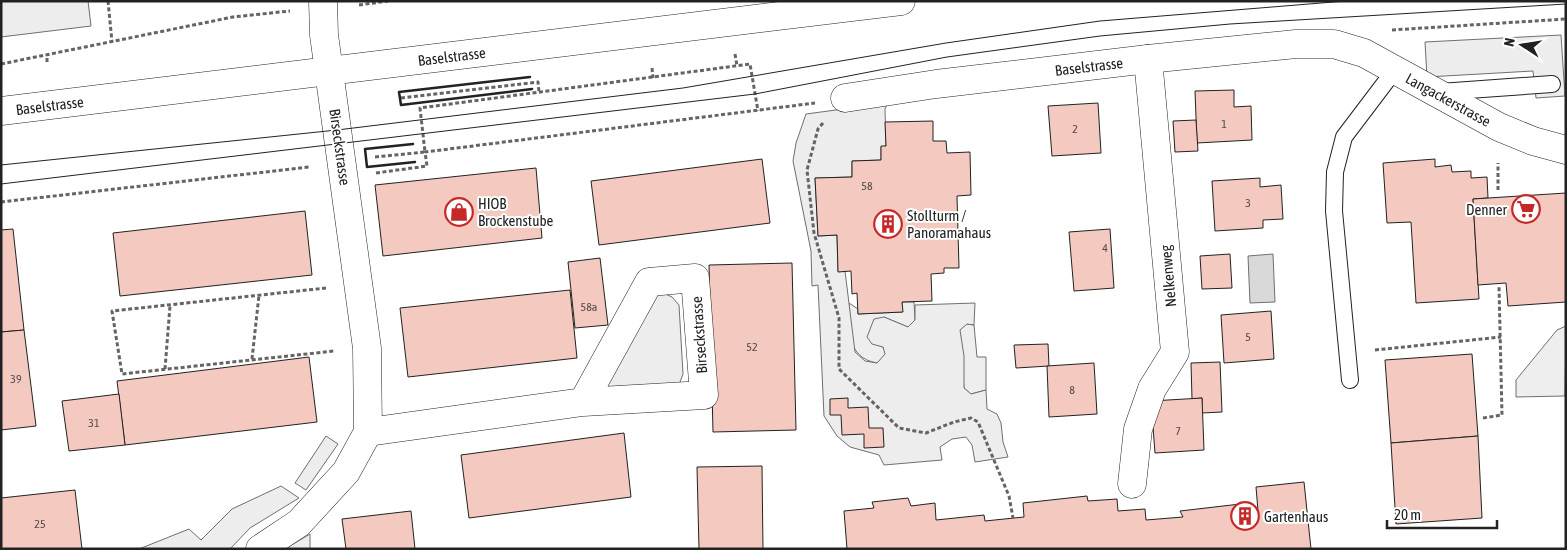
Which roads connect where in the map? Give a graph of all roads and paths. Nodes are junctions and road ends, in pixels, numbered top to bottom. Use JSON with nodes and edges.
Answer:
{"nodes":[{"id":1,"x":108,"y":1,"type":"edge"},
{"id":2,"x":323,"y":1,"type":"edge"},
{"id":3,"x":388,"y":1,"type":"edge"},
{"id":4,"x":901,"y":1,"type":"edge"},
{"id":5,"x":359,"y":5,"type":"dead end"},
{"id":6,"x":290,"y":11,"type":"dead end"},
{"id":7,"x":1566,"y":19,"type":"edge"},
{"id":8,"x":1388,"y":30,"type":"dead end"},
{"id":9,"x":112,"y":42,"type":"junction"},
{"id":10,"x":1334,"y":44,"type":"joint"},
{"id":11,"x":48,"y":55,"type":"junction"},
{"id":12,"x":1148,"y":60,"type":"junction"},
{"id":13,"x":47,"y":62,"type":"dead end"},
{"id":14,"x":1,"y":64,"type":"edge"},
{"id":15,"x":652,"y":68,"type":"dead end"},
{"id":16,"x":330,"y":71,"type":"junction"},
{"id":17,"x":1394,"y":71,"type":"junction"},
{"id":18,"x":652,"y":78,"type":"junction"},
{"id":19,"x":1552,"y":84,"type":"dead end"},
{"id":20,"x":539,"y":92,"type":"junction"},
{"id":21,"x":1433,"y":93,"type":"junction"},
{"id":22,"x":401,"y":98,"type":"dead end"},
{"id":23,"x":845,"y":98,"type":"junction"},
{"id":24,"x":1,"y":111,"type":"edge"},
{"id":25,"x":758,"y":111,"type":"junction"},
{"id":26,"x":1566,"y":150,"type":"edge"},
{"id":27,"x":425,"y":152,"type":"junction"},
{"id":28,"x":372,"y":158,"type":"dead end"},
{"id":29,"x":344,"y":177,"type":"junction"},
{"id":30,"x":1,"y":202,"type":"edge"},
{"id":31,"x":359,"y":284,"type":"junction"},
{"id":32,"x":1499,"y":287,"type":"dead end"},
{"id":33,"x":259,"y":296,"type":"junction"},
{"id":34,"x":170,"y":306,"type":"junction"},
{"id":35,"x":1501,"y":337,"type":"junction"},
{"id":36,"x":367,"y":348,"type":"junction"},
{"id":37,"x":1348,"y":353,"type":"junction"},
{"id":38,"x":252,"y":359,"type":"junction"},
{"id":39,"x":165,"y":369,"type":"junction"},
{"id":40,"x":1350,"y":380,"type":"dead end"},
{"id":41,"x":583,"y":402,"type":"junction"},
{"id":42,"x":1483,"y":418,"type":"dead end"},
{"id":43,"x":368,"y":432,"type":"junction"},
{"id":44,"x":1132,"y":484,"type":"dead end"},
{"id":45,"x":1013,"y":518,"type":"dead end"},
{"id":46,"x":260,"y":549,"type":"edge"}],
"edges":[{"from":1,"to":9,"type":"path"},
{"from":2,"to":16,"type":"street","name":"Birseckstrasse"},
{"from":3,"to":5,"type":"path"},
{"from":4,"to":16,"type":"street","name":"Baselstrasse"},
{"from":6,"to":9,"type":"path"},
{"from":7,"to":8,"type":"path"},
{"from":9,"to":11,"type":"path"},
{"from":10,"to":12,"type":"street","name":"Baselstrasse"},
{"from":10,"to":17,"type":"street","name":"Langackerstrasse"},
{"from":11,"to":13,"type":"path"},
{"from":11,"to":14,"type":"path"},
{"from":12,"to":23,"type":"street","name":"Baselstrasse"},
{"from":12,"to":44,"type":"street","name":"Nelkenweg"},
{"from":15,"to":18,"type":"path"},
{"from":16,"to":24,"type":"street","name":"Baselstrasse"},
{"from":16,"to":29,"type":"street","name":"Birseckstrasse"},
{"from":17,"to":21,"type":"street","name":"Langackerstrasse"},
{"from":17,"to":37,"type":"lane"},
{"from":18,"to":20,"type":"path"},
{"from":18,"to":25,"type":"path"},
{"from":19,"to":21,"type":"lane"},
{"from":20,"to":22,"type":"path"},
{"from":20,"to":27,"type":"path"},
{"from":21,"to":26,"type":"street","name":"Langackerstrasse"},
{"from":23,"to":25,"type":"path"},
{"from":23,"to":45,"type":"path"},
{"from":25,"to":27,"type":"path"},
{"from":27,"to":28,"type":"path"},
{"from":27,"to":29,"type":"path"},
{"from":29,"to":30,"type":"path"},
{"from":29,"to":31,"type":"street","name":"Birseckstrasse"},
{"from":31,"to":33,"type":"path"},
{"from":31,"to":36,"type":"street","name":"Birseckstrasse"},
{"from":32,"to":35,"type":"path"},
{"from":33,"to":34,"type":"path"},
{"from":33,"to":38,"type":"path"},
{"from":34,"to":39,"type":"path"},
{"from":34,"to":39,"type":"path"},
{"from":35,"to":37,"type":"path"},
{"from":35,"to":42,"type":"path"},
{"from":36,"to":38,"type":"path"},
{"from":36,"to":43,"type":"street","name":"Birseckstrasse"},
{"from":37,"to":40,"type":"lane"},
{"from":38,"to":39,"type":"path"},
{"from":41,"to":41,"type":"street","name":"Birseckstrasse"},
{"from":41,"to":43,"type":"street","name":"Birseckstrasse"},
{"from":43,"to":46,"type":"street","name":"Birseckstrasse"}]}
